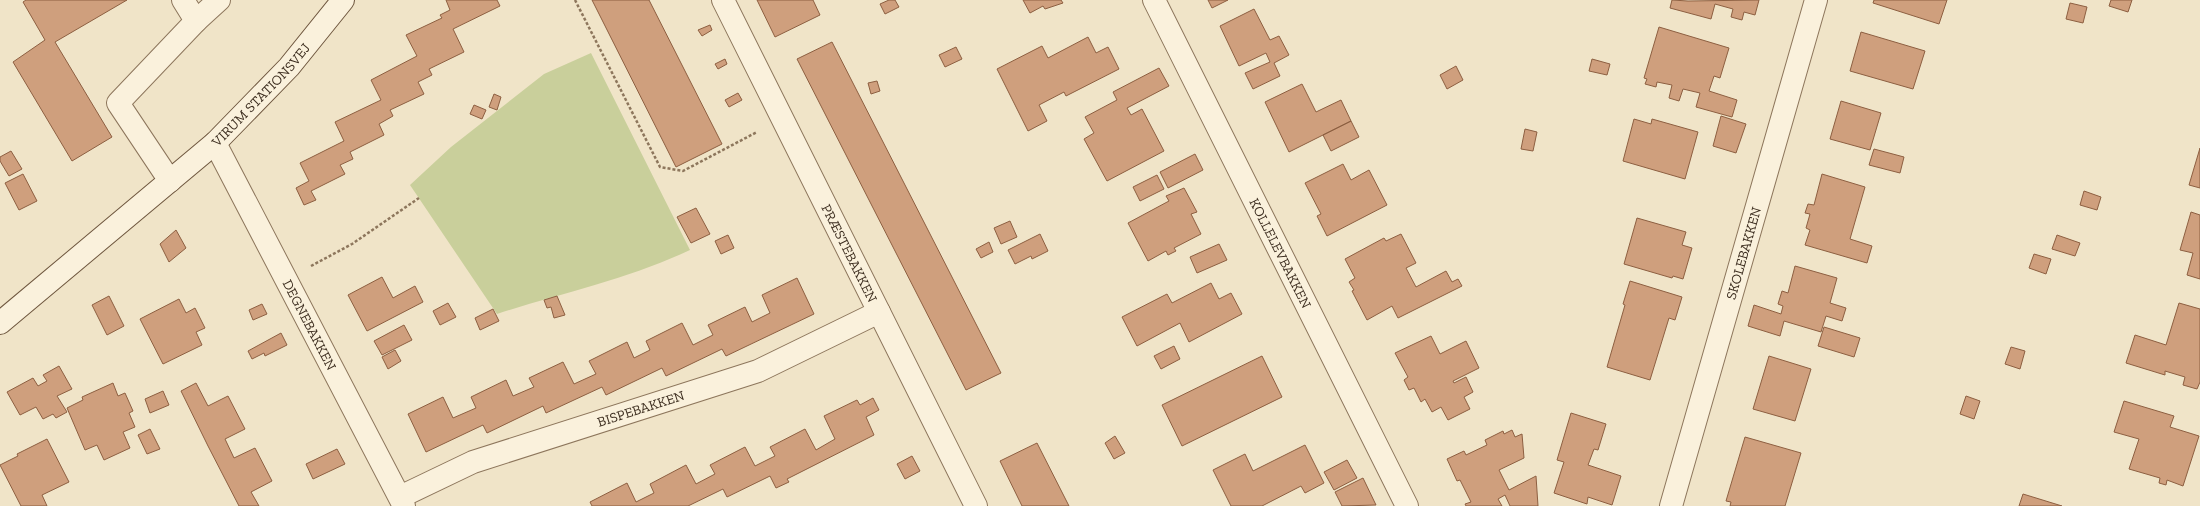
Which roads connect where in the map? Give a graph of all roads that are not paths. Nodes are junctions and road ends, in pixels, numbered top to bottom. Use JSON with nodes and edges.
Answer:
{"nodes":[{"id":1,"x":183,"y":0,"type":"edge"},
{"id":2,"x":219,"y":0,"type":"edge"},
{"id":3,"x":344,"y":0,"type":"edge"},
{"id":4,"x":723,"y":0,"type":"edge"},
{"id":5,"x":1154,"y":0,"type":"edge"},
{"id":6,"x":1816,"y":0,"type":"edge"},
{"id":7,"x":196,"y":21,"type":"junction"},
{"id":8,"x":216,"y":143,"type":"junction"},
{"id":9,"x":170,"y":181,"type":"junction"},
{"id":10,"x":879,"y":312,"type":"junction"},
{"id":11,"x":0,"y":323,"type":"edge"},
{"id":12,"x":402,"y":501,"type":"edge"},
{"id":13,"x":976,"y":506,"type":"edge"},
{"id":14,"x":1408,"y":506,"type":"edge"},
{"id":15,"x":1671,"y":506,"type":"edge"}],
"edges":[{"from":1,"to":7,"type":"street"},
{"from":2,"to":7,"type":"street"},
{"from":3,"to":8,"type":"street","name":"VIRUM STATIONSVEJ"},
{"from":4,"to":10,"type":"street","name":"PRÆSTEBAKKEN"},
{"from":5,"to":14,"type":"street","name":"KOLLELEVBAKKEN"},
{"from":6,"to":15,"type":"street","name":"SKOLEBAKKEN"},
{"from":7,"to":9,"type":"street"},
{"from":8,"to":9,"type":"street","name":"VIRUM STATIONSVEJ"},
{"from":8,"to":12,"type":"street","name":"DEGNEBAKKEN"},
{"from":9,"to":11,"type":"street","name":"VIRUM STATIONSVEJ"},
{"from":10,"to":12,"type":"street","name":"BISPEBAKKEN"},
{"from":10,"to":13,"type":"street","name":"PRÆSTEBAKKEN"}]}
